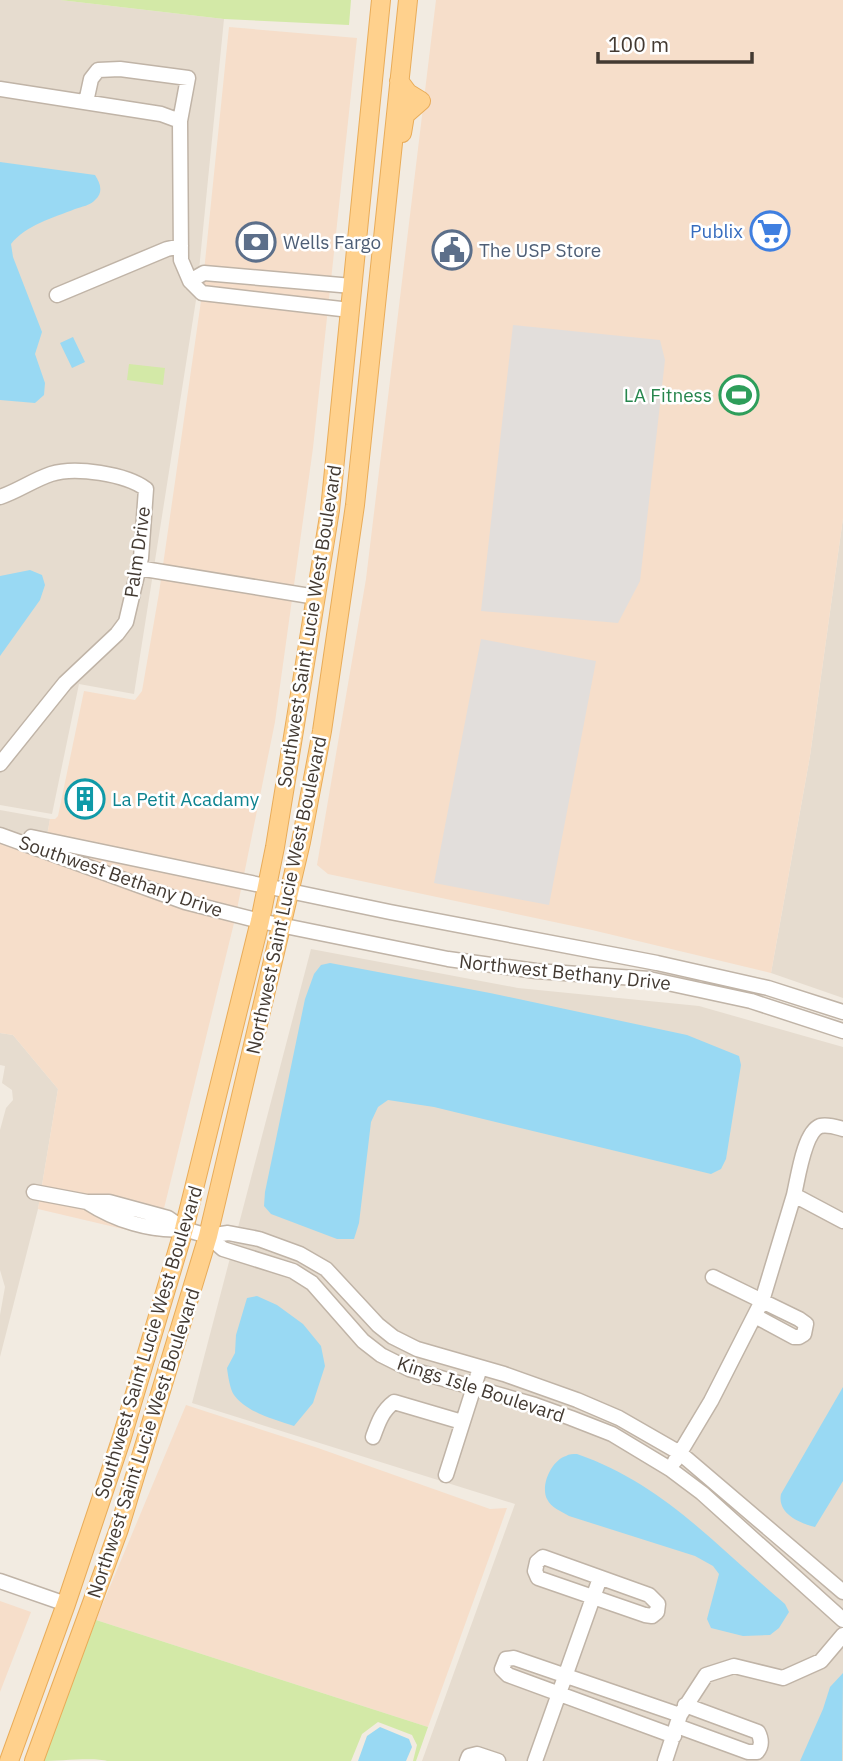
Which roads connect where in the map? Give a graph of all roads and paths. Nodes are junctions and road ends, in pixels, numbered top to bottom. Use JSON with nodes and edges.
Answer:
{"nodes":[{"id":1,"x":381,"y":0,"type":"edge"},
{"id":2,"x":408,"y":0,"type":"edge"},
{"id":3,"x":0,"y":89,"type":"edge"},
{"id":4,"x":86,"y":102,"type":"junction"},
{"id":5,"x":180,"y":121,"type":"junction"},
{"id":6,"x":366,"y":148,"type":"junction"},
{"id":7,"x":181,"y":246,"type":"junction"},
{"id":8,"x":236,"y":276,"type":"junction"},
{"id":9,"x":190,"y":281,"type":"junction"},
{"id":10,"x":304,"y":282,"type":"junction"},
{"id":11,"x":352,"y":286,"type":"junction"},
{"id":12,"x":57,"y":295,"type":"dead end"},
{"id":13,"x":234,"y":297,"type":"junction"},
{"id":14,"x":376,"y":303,"type":"junction"},
{"id":15,"x":302,"y":304,"type":"junction"},
{"id":16,"x":350,"y":310,"type":"junction"},
{"id":17,"x":368,"y":377,"type":"junction"},
{"id":18,"x":335,"y":459,"type":"junction"},
{"id":19,"x":0,"y":497,"type":"edge"},
{"id":20,"x":138,"y":568,"type":"junction"},
{"id":21,"x":316,"y":597,"type":"junction"},
{"id":22,"x":340,"y":609,"type":"junction"},
{"id":23,"x":329,"y":681,"type":"junction"},
{"id":24,"x":0,"y":764,"type":"edge"},
{"id":25,"x":0,"y":833,"type":"edge"},
{"id":26,"x":267,"y":886,"type":"junction"},
{"id":27,"x":291,"y":890,"type":"junction"},
{"id":28,"x":260,"y":921,"type":"junction"},
{"id":29,"x":283,"y":926,"type":"junction"},
{"id":30,"x":843,"y":1012,"type":"edge"},
{"id":31,"x":843,"y":1031,"type":"edge"},
{"id":32,"x":843,"y":1129,"type":"edge"},
{"id":33,"x":35,"y":1188,"type":"dead end"},
{"id":34,"x":794,"y":1195,"type":"junction"},
{"id":35,"x":843,"y":1221,"type":"edge"},
{"id":36,"x":184,"y":1229,"type":"junction"},
{"id":37,"x":208,"y":1236,"type":"junction"},
{"id":38,"x":713,"y":1277,"type":"dead end"},
{"id":39,"x":762,"y":1301,"type":"junction"},
{"id":40,"x":755,"y":1316,"type":"junction"},
{"id":41,"x":480,"y":1368,"type":"junction"},
{"id":42,"x":473,"y":1388,"type":"junction"},
{"id":43,"x":462,"y":1422,"type":"junction"},
{"id":44,"x":373,"y":1437,"type":"dead end"},
{"id":45,"x":680,"y":1453,"type":"junction"},
{"id":46,"x":670,"y":1469,"type":"junction"},
{"id":47,"x":446,"y":1475,"type":"dead end"},
{"id":48,"x":106,"y":1483,"type":"junction"},
{"id":49,"x":600,"y":1578,"type":"junction"},
{"id":50,"x":0,"y":1581,"type":"edge"},
{"id":51,"x":843,"y":1592,"type":"edge"},
{"id":52,"x":592,"y":1597,"type":"junction"},
{"id":53,"x":94,"y":1600,"type":"junction"},
{"id":54,"x":66,"y":1604,"type":"junction"},
{"id":55,"x":843,"y":1620,"type":"edge"},
{"id":56,"x":843,"y":1635,"type":"edge"},
{"id":57,"x":566,"y":1676,"type":"junction"},
{"id":58,"x":559,"y":1695,"type":"junction"},
{"id":59,"x":679,"y":1720,"type":"junction"},
{"id":60,"x":35,"y":1758,"type":"edge"},
{"id":61,"x":9,"y":1761,"type":"edge"},
{"id":62,"x":467,"y":1761,"type":"edge"},
{"id":63,"x":498,"y":1761,"type":"edge"},
{"id":64,"x":536,"y":1761,"type":"edge"},
{"id":65,"x":665,"y":1761,"type":"edge"}],
"edges":[{"from":1,"to":6,"type":"main road","name":"Southwest Saint Lucie West Boulevard"},
{"from":2,"to":14,"type":"main road","name":"Northwest Saint Lucie West Boulevard"},
{"from":3,"to":4,"type":"street"},
{"from":4,"to":5,"type":"street"},
{"from":4,"to":5,"type":"street"},
{"from":5,"to":7,"type":"street"},
{"from":6,"to":11,"type":"main road","name":"Southwest Saint Lucie West Boulevard"},
{"from":6,"to":14,"type":"main road"},
{"from":7,"to":9,"type":"street"},
{"from":7,"to":12,"type":"street"},
{"from":8,"to":9,"type":"street"},
{"from":8,"to":10,"type":"street"},
{"from":8,"to":13,"type":"street"},
{"from":9,"to":13,"type":"street"},
{"from":10,"to":11,"type":"street"},
{"from":10,"to":15,"type":"street"},
{"from":11,"to":16,"type":"main road","name":"Southwest Saint Lucie West Boulevard"},
{"from":11,"to":17,"type":"main road"},
{"from":13,"to":15,"type":"street"},
{"from":14,"to":17,"type":"main road","name":"Northwest Saint Lucie West Boulevard"},
{"from":15,"to":16,"type":"street"},
{"from":16,"to":18,"type":"main road","name":"Southwest Saint Lucie West Boulevard"},
{"from":17,"to":22,"type":"main road","name":"Northwest Saint Lucie West Boulevard"},
{"from":18,"to":21,"type":"main road","name":"Southwest Saint Lucie West Boulevard"},
{"from":18,"to":22,"type":"main road"},
{"from":19,"to":20,"type":"street","name":"Palm Drive"},
{"from":20,"to":21,"type":"street"},
{"from":20,"to":24,"type":"street","name":"Palm Drive"},
{"from":21,"to":23,"type":"main road"},
{"from":21,"to":26,"type":"main road","name":"Southwest Saint Lucie West Boulevard"},
{"from":22,"to":23,"type":"main road","name":"Northwest Saint Lucie West Boulevard"},
{"from":23,"to":27,"type":"main road","name":"Northwest Saint Lucie West Boulevard"},
{"from":25,"to":26,"type":"street","name":"Southwest Bethany Drive"},
{"from":25,"to":28,"type":"street","name":"Southwest Bethany Drive"},
{"from":26,"to":27,"type":"street","name":"Southwest Bethany Drive"},
{"from":26,"to":28,"type":"main road","name":"Southwest Saint Lucie West Boulevard"},
{"from":27,"to":29,"type":"main road","name":"Northwest Saint Lucie West Boulevard"},
{"from":27,"to":30,"type":"street","name":"Northwest Bethany Drive"},
{"from":28,"to":29,"type":"street","name":"Southwest Bethany Drive"},
{"from":28,"to":36,"type":"main road","name":"Southwest Saint Lucie West Boulevard"},
{"from":29,"to":31,"type":"street","name":"Northwest Bethany Drive"},
{"from":29,"to":37,"type":"main road","name":"Northwest Saint Lucie West Boulevard"},
{"from":32,"to":34,"type":"street"},
{"from":33,"to":36,"type":"street"},
{"from":34,"to":35,"type":"street"},
{"from":34,"to":39,"type":"street"},
{"from":36,"to":37,"type":"street"},
{"from":36,"to":48,"type":"main road","name":"Southwest Saint Lucie West Boulevard"},
{"from":37,"to":41,"type":"street","name":"Kings Isle Boulevard"},
{"from":37,"to":42,"type":"street","name":"Kings Isle Boulevard"},
{"from":37,"to":53,"type":"main road","name":"Northwest Saint Lucie West Boulevard"},
{"from":38,"to":39,"type":"street"},
{"from":39,"to":40,"type":"street"},
{"from":39,"to":40,"type":"street"},
{"from":40,"to":45,"type":"street"},
{"from":41,"to":42,"type":"street"},
{"from":41,"to":45,"type":"street","name":"Kings Isle Boulevard"},
{"from":42,"to":43,"type":"street"},
{"from":42,"to":46,"type":"street","name":"Kings Isle Boulevard"},
{"from":43,"to":44,"type":"street"},
{"from":43,"to":47,"type":"street"},
{"from":45,"to":46,"type":"street"},
{"from":45,"to":51,"type":"street","name":"Kings Isle Boulevard"},
{"from":46,"to":55,"type":"street","name":"Kings Isle Boulevard"},
{"from":48,"to":53,"type":"main road"},
{"from":48,"to":54,"type":"main road","name":"Southwest Saint Lucie West Boulevard"},
{"from":49,"to":52,"type":"street"},
{"from":49,"to":52,"type":"street"},
{"from":49,"to":52,"type":"street"},
{"from":50,"to":54,"type":"street"},
{"from":52,"to":57,"type":"street"},
{"from":53,"to":60,"type":"main road","name":"Northwest Saint Lucie West Boulevard"},
{"from":54,"to":60,"type":"main road"},
{"from":54,"to":61,"type":"main road","name":"Southwest Saint Lucie West Boulevard"},
{"from":56,"to":59,"type":"street"},
{"from":57,"to":58,"type":"street"},
{"from":57,"to":58,"type":"street"},
{"from":57,"to":59,"type":"street"},
{"from":58,"to":59,"type":"street"},
{"from":58,"to":64,"type":"street"},
{"from":59,"to":59,"type":"street"},
{"from":59,"to":65,"type":"street"},
{"from":62,"to":63,"type":"street"}]}
